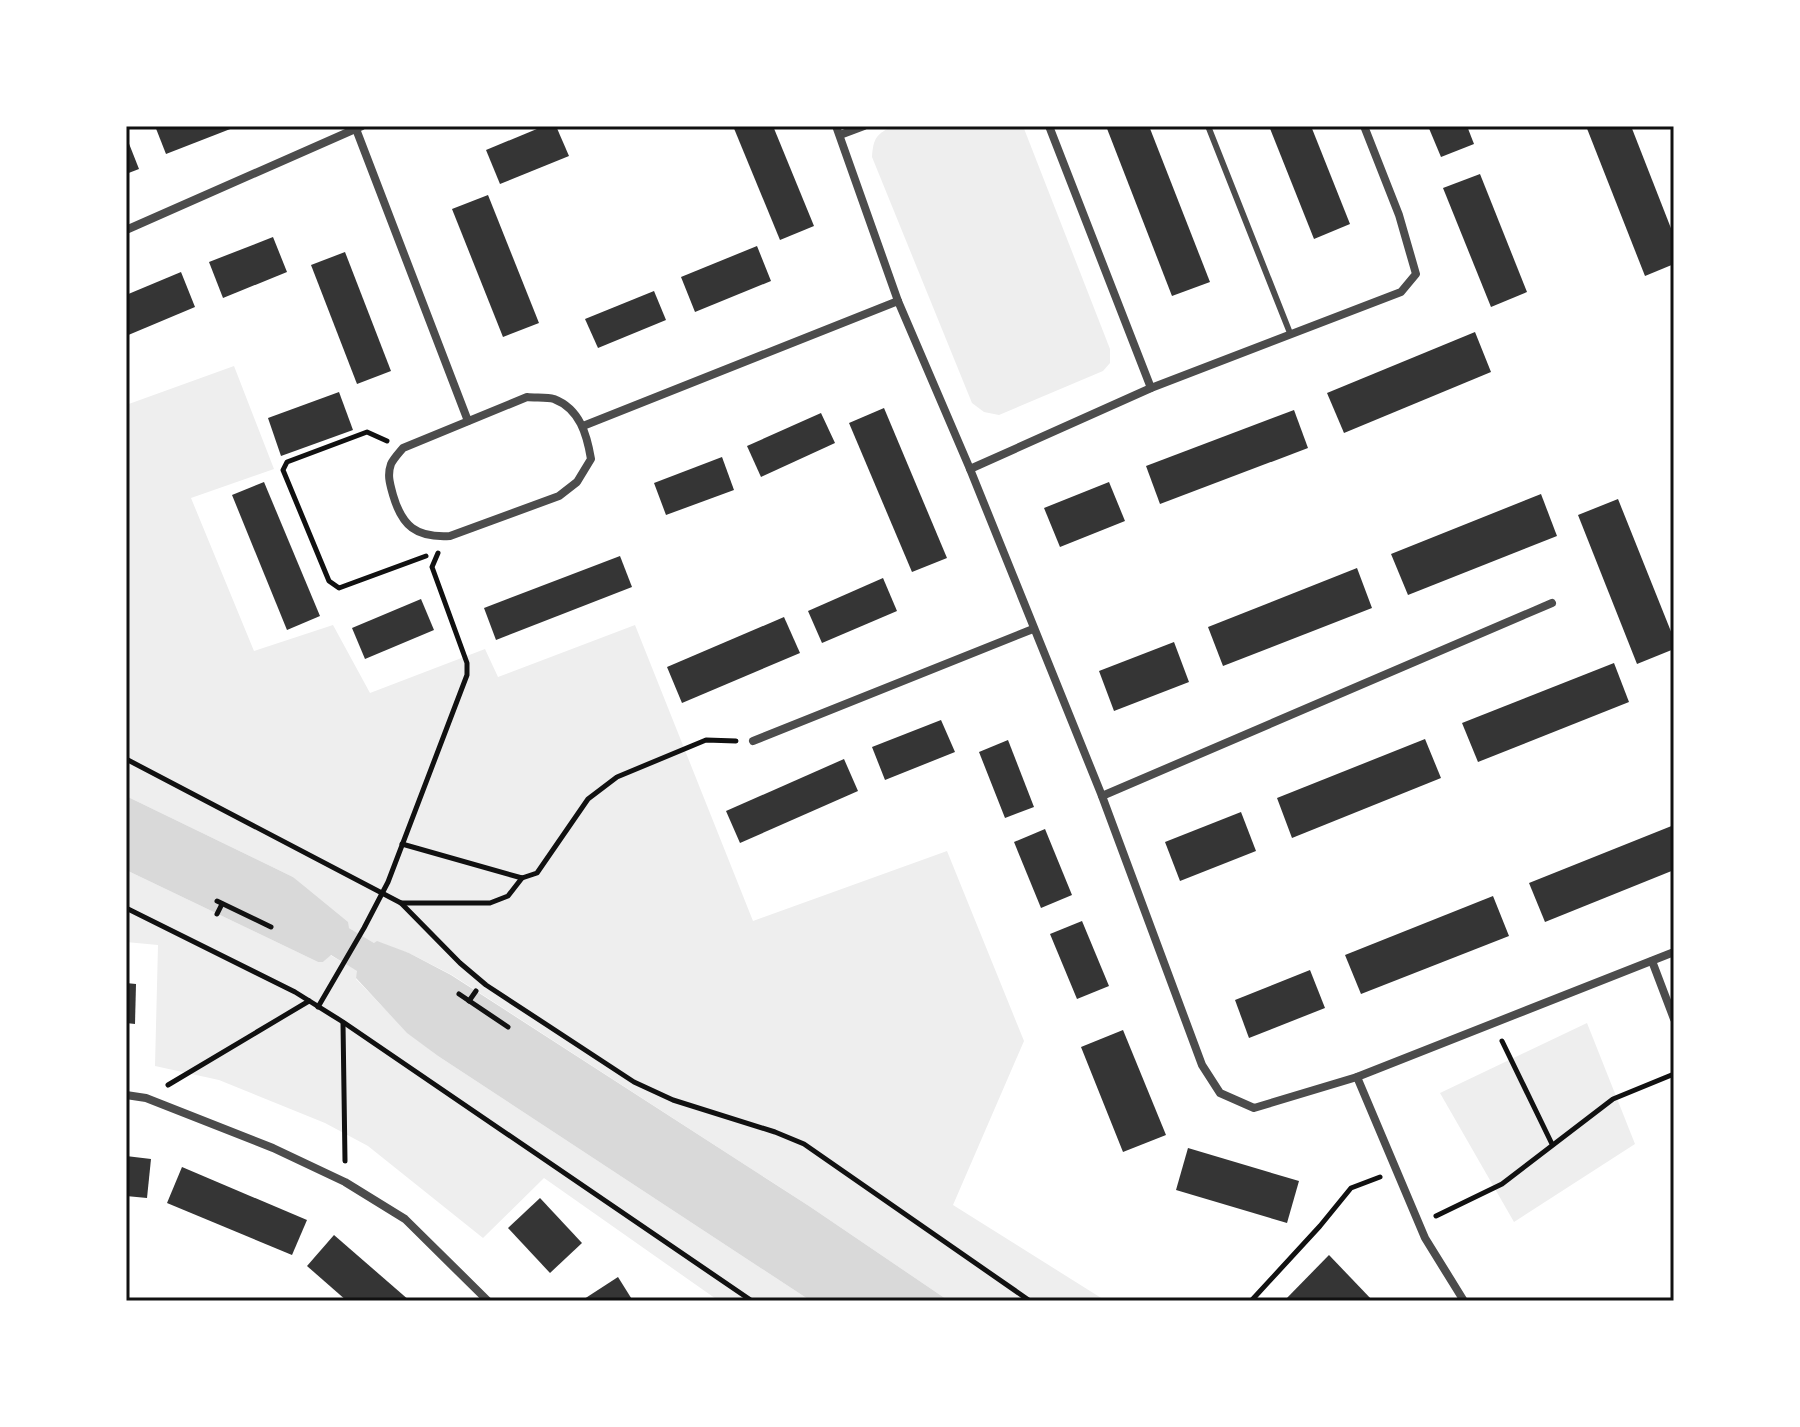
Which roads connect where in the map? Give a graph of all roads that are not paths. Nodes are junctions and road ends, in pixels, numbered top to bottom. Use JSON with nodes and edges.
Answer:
{"nodes":[{"id":1,"x":864,"y":126,"type":"edge"},
{"id":2,"x":1049,"y":126,"type":"edge"},
{"id":3,"x":1208,"y":126,"type":"edge"},
{"id":4,"x":1364,"y":126,"type":"edge"},
{"id":5,"x":359,"y":127,"type":"edge"},
{"id":6,"x":838,"y":131,"type":"edge"},
{"id":7,"x":126,"y":230,"type":"edge"},
{"id":8,"x":898,"y":301,"type":"junction"},
{"id":9,"x":1290,"y":333,"type":"junction"},
{"id":10,"x":1151,"y":388,"type":"junction"},
{"id":11,"x":468,"y":421,"type":"junction"},
{"id":12,"x":583,"y":426,"type":"junction"},
{"id":13,"x":970,"y":469,"type":"junction"},
{"id":14,"x":1552,"y":603,"type":"dead end"},
{"id":15,"x":1033,"y":629,"type":"junction"},
{"id":16,"x":753,"y":741,"type":"road end"},
{"id":17,"x":1102,"y":796,"type":"junction"},
{"id":18,"x":1674,"y":952,"type":"edge"},
{"id":19,"x":1652,"y":961,"type":"junction"},
{"id":20,"x":1674,"y":1019,"type":"edge"},
{"id":21,"x":1357,"y":1077,"type":"junction"},
{"id":22,"x":126,"y":1095,"type":"edge"},
{"id":23,"x":488,"y":1301,"type":"edge"},
{"id":24,"x":1464,"y":1301,"type":"edge"}],
"edges":[{"from":1,"to":6,"type":"street"},
{"from":2,"to":10,"type":"street"},
{"from":3,"to":9,"type":"lane"},
{"from":4,"to":9,"type":"street"},
{"from":5,"to":7,"type":"street"},
{"from":5,"to":11,"type":"street"},
{"from":6,"to":8,"type":"street"},
{"from":8,"to":12,"type":"street"},
{"from":8,"to":13,"type":"street"},
{"from":9,"to":10,"type":"street"},
{"from":10,"to":13,"type":"street"},
{"from":11,"to":12,"type":"street"},
{"from":11,"to":12,"type":"street"},
{"from":13,"to":15,"type":"street"},
{"from":14,"to":17,"type":"street"},
{"from":15,"to":16,"type":"street"},
{"from":15,"to":17,"type":"street"},
{"from":17,"to":21,"type":"street"},
{"from":18,"to":19,"type":"street"},
{"from":19,"to":20,"type":"street"},
{"from":19,"to":21,"type":"street"},
{"from":21,"to":24,"type":"street"},
{"from":22,"to":23,"type":"street"}]}
